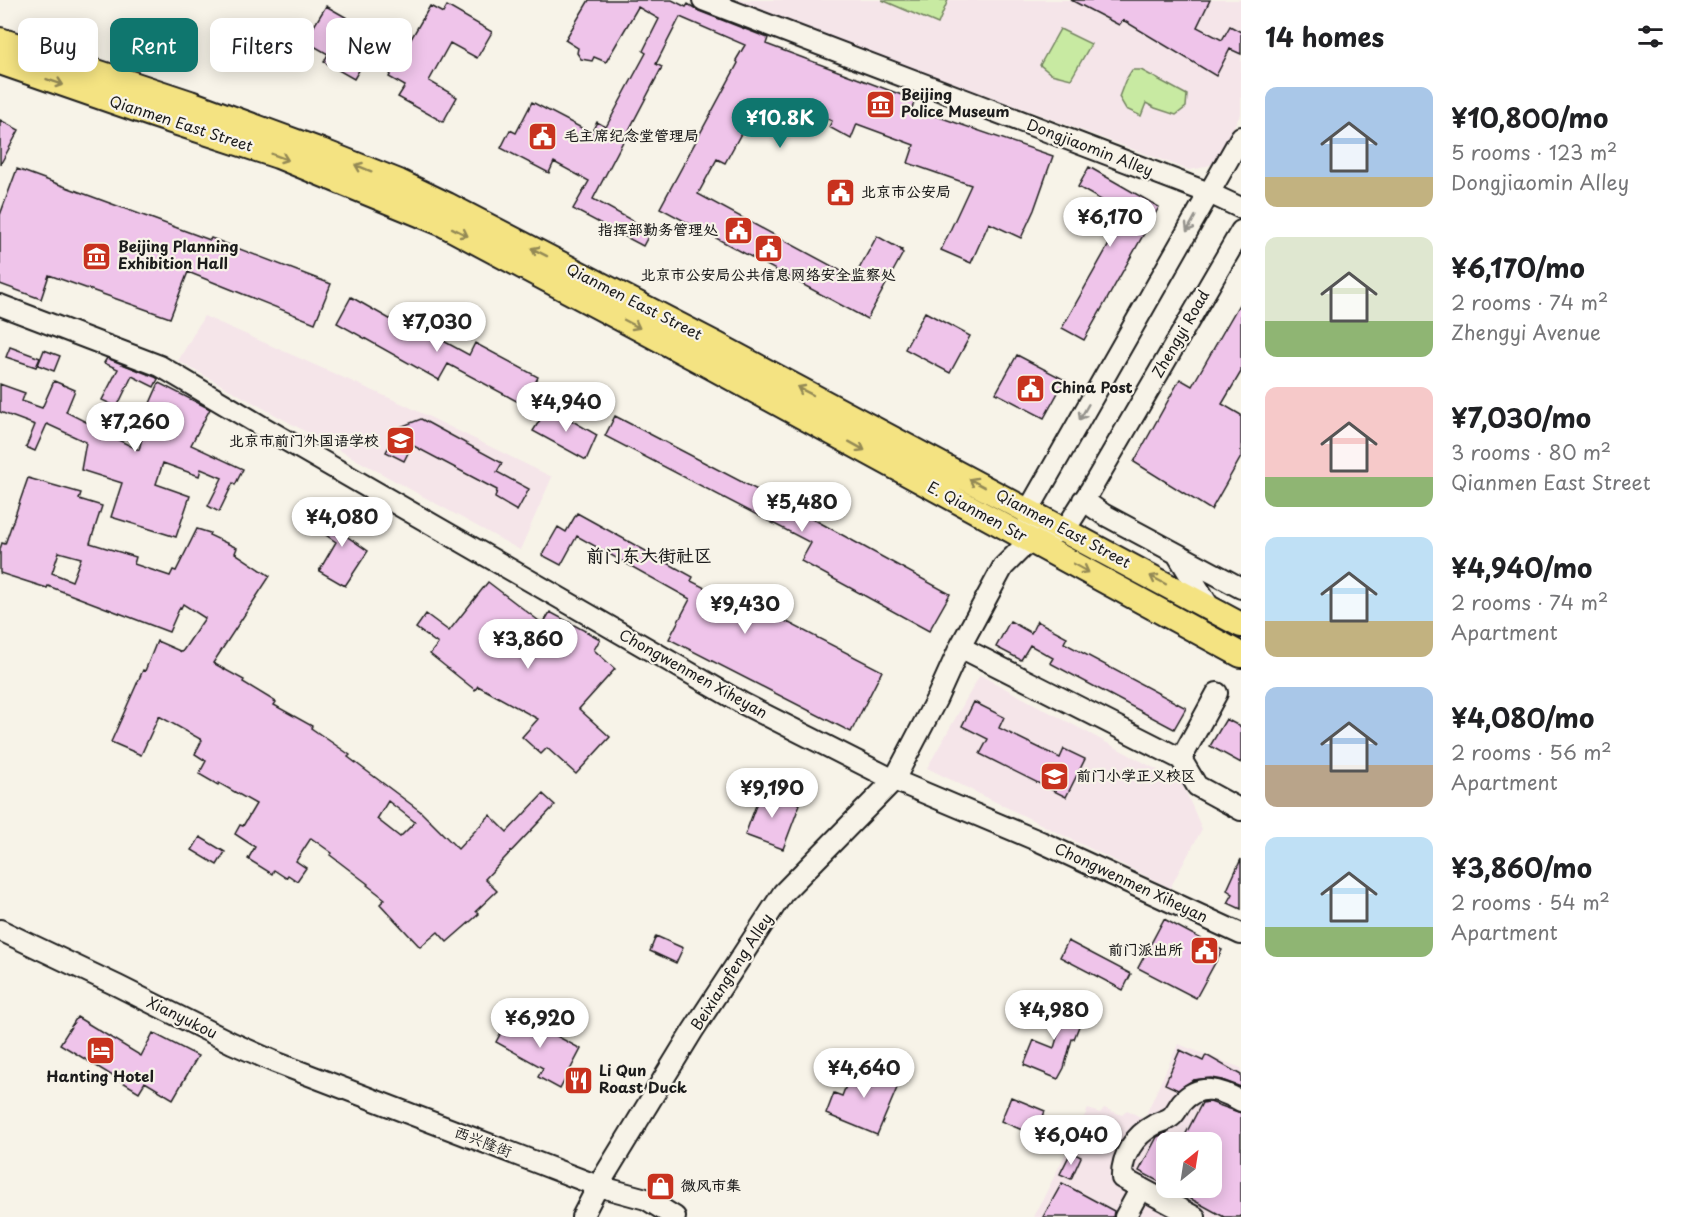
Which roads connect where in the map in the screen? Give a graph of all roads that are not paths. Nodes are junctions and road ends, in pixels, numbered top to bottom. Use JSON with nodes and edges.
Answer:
{"nodes":[{"id":1,"x":703,"y":0,"type":"edge"},
{"id":2,"x":0,"y":40,"type":"edge"},
{"id":3,"x":0,"y":62,"type":"edge"},
{"id":4,"x":1241,"y":137,"type":"edge"},
{"id":5,"x":1209,"y":193,"type":"junction"},
{"id":6,"x":1241,"y":208,"type":"edge"},
{"id":7,"x":1241,"y":231,"type":"edge"},
{"id":8,"x":0,"y":304,"type":"edge"},
{"id":9,"x":1083,"y":500,"type":"junction"},
{"id":10,"x":1028,"y":511,"type":"junction"},
{"id":11,"x":1065,"y":530,"type":"junction"},
{"id":12,"x":1030,"y":540,"type":"junction"},
{"id":13,"x":1177,"y":554,"type":"junction"},
{"id":14,"x":1241,"y":588,"type":"edge"},
{"id":15,"x":1210,"y":608,"type":"junction"},
{"id":16,"x":1241,"y":625,"type":"edge"},
{"id":17,"x":960,"y":647,"type":"junction"},
{"id":18,"x":1241,"y":655,"type":"edge"},
{"id":19,"x":1217,"y":693,"type":"dead end"},
{"id":20,"x":1181,"y":759,"type":"junction"},
{"id":21,"x":894,"y":780,"type":"junction"},
{"id":22,"x":1241,"y":810,"type":"edge"},
{"id":23,"x":0,"y":930,"type":"edge"},
{"id":24,"x":1241,"y":934,"type":"edge"},
{"id":25,"x":368,"y":1098,"type":"joint"},
{"id":26,"x":1241,"y":1101,"type":"edge"},
{"id":27,"x":598,"y":1186,"type":"junction"},
{"id":28,"x":1141,"y":1188,"type":"junction"},
{"id":29,"x":582,"y":1217,"type":"edge"},
{"id":30,"x":675,"y":1217,"type":"edge"},
{"id":31,"x":1125,"y":1217,"type":"edge"},
{"id":32,"x":1195,"y":1217,"type":"edge"}],
"edges":[{"from":1,"to":5,"type":"street","name":"Dongjiaomin Alley"},
{"from":10,"to":2,"type":"main road","name":"Qianmen East Street","one_way":true},
{"from":3,"to":12,"type":"main road","name":"Qianmen East Street","one_way":true},
{"from":4,"to":5,"type":"street"},
{"from":5,"to":6,"type":"street","name":"Dongjiaomin Alley"},
{"from":5,"to":10,"type":"street","one_way":true},
{"from":7,"to":9,"type":"street","name":"Zhengyi Road"},
{"from":8,"to":21,"type":"street","name":"Chongwenmen Xiheyan"},
{"from":9,"to":11,"type":"street","name":"Zhengyi Road"},
{"from":9,"to":13,"type":"street"},
{"from":10,"to":11,"type":"main road","name":"Qianmen East Street"},
{"from":10,"to":12,"type":"street"},
{"from":11,"to":12,"type":"street"},
{"from":15,"to":11,"type":"main road","name":"Qianmen East Street","one_way":true},
{"from":12,"to":17,"type":"street","name":"Beixiangfeng Alley"},
{"from":12,"to":18,"type":"main road","name":"E. Qianmen Str","one_way":true},
{"from":13,"to":14,"type":"street"},
{"from":13,"to":15,"type":"street"},
{"from":15,"to":16,"type":"main road","name":"Qianmen East Street"},
{"from":17,"to":20,"type":"street"},
{"from":17,"to":21,"type":"street","name":"Beixiangfeng Alley"},
{"from":19,"to":20,"type":"street"},
{"from":20,"to":22,"type":"street"},
{"from":21,"to":24,"type":"street","name":"Chongwenmen Xiheyan"},
{"from":21,"to":27,"type":"street","name":"Beixiangfeng Alley"},
{"from":23,"to":25,"type":"street","name":"Xianyukou"},
{"from":25,"to":27,"type":"street","name":"西兴隆街"},
{"from":26,"to":28,"type":"street"},
{"from":27,"to":29,"type":"street","name":"Beixiangfeng Alley"},
{"from":27,"to":30,"type":"street","name":"西兴隆街"},
{"from":28,"to":31,"type":"street"},
{"from":28,"to":32,"type":"street"}]}
